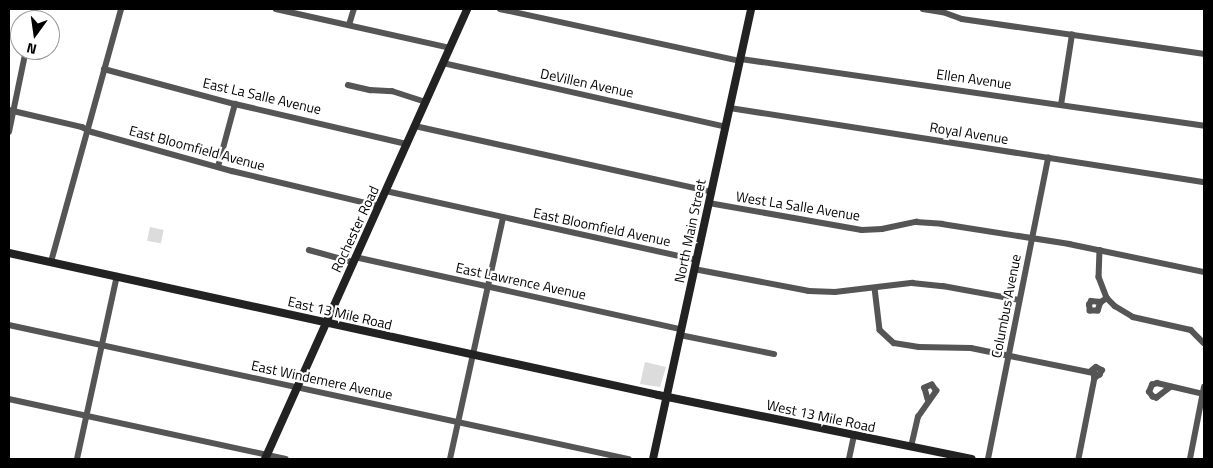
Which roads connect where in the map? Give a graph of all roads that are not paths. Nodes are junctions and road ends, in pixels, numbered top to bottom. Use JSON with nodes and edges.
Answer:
{"nodes":[{"id":1,"x":121,"y":9,"type":"edge"},
{"id":2,"x":276,"y":9,"type":"edge"},
{"id":3,"x":354,"y":9,"type":"edge"},
{"id":4,"x":468,"y":9,"type":"edge"},
{"id":5,"x":500,"y":9,"type":"edge"},
{"id":6,"x":751,"y":9,"type":"edge"},
{"id":7,"x":922,"y":9,"type":"edge"},
{"id":8,"x":349,"y":25,"type":"junction"},
{"id":9,"x":1072,"y":35,"type":"junction"},
{"id":10,"x":450,"y":48,"type":"junction"},
{"id":11,"x":1204,"y":54,"type":"edge"},
{"id":12,"x":24,"y":60,"type":"edge"},
{"id":13,"x":740,"y":60,"type":"junction"},
{"id":14,"x":443,"y":63,"type":"junction"},
{"id":15,"x":107,"y":70,"type":"junction"},
{"id":16,"x":348,"y":85,"type":"dead end"},
{"id":17,"x":426,"y":102,"type":"junction"},
{"id":18,"x":235,"y":104,"type":"junction"},
{"id":19,"x":1061,"y":105,"type":"junction"},
{"id":20,"x":730,"y":108,"type":"junction"},
{"id":21,"x":11,"y":111,"type":"edge"},
{"id":22,"x":415,"y":126,"type":"junction"},
{"id":23,"x":1204,"y":126,"type":"edge"},
{"id":24,"x":726,"y":127,"type":"junction"},
{"id":25,"x":87,"y":129,"type":"junction"},
{"id":26,"x":9,"y":132,"type":"edge"},
{"id":27,"x":407,"y":144,"type":"junction"},
{"id":28,"x":1048,"y":158,"type":"junction"},
{"id":29,"x":218,"y":167,"type":"junction"},
{"id":30,"x":1204,"y":182,"type":"edge"},
{"id":31,"x":386,"y":191,"type":"junction"},
{"id":32,"x":712,"y":192,"type":"junction"},
{"id":33,"x":709,"y":204,"type":"junction"},
{"id":34,"x":379,"y":206,"type":"junction"},
{"id":35,"x":503,"y":218,"type":"junction"},
{"id":36,"x":1032,"y":238,"type":"junction"},
{"id":37,"x":309,"y":250,"type":"dead end"},
{"id":38,"x":1100,"y":250,"type":"junction"},
{"id":39,"x":9,"y":253,"type":"edge"},
{"id":40,"x":354,"y":260,"type":"junction"},
{"id":41,"x":696,"y":260,"type":"junction"},
{"id":42,"x":51,"y":262,"type":"junction"},
{"id":43,"x":694,"y":269,"type":"junction"},
{"id":44,"x":1204,"y":272,"type":"edge"},
{"id":45,"x":117,"y":276,"type":"junction"},
{"id":46,"x":488,"y":287,"type":"junction"},
{"id":47,"x":875,"y":288,"type":"junction"},
{"id":48,"x":1107,"y":298,"type":"junction"},
{"id":49,"x":1019,"y":300,"type":"junction"},
{"id":50,"x":1101,"y":302,"type":"dead end"},
{"id":51,"x":324,"y":323,"type":"junction"},
{"id":52,"x":9,"y":324,"type":"edge"},
{"id":53,"x":681,"y":332,"type":"junction"},
{"id":54,"x":1204,"y":342,"type":"edge"},
{"id":55,"x":102,"y":345,"type":"junction"},
{"id":56,"x":774,"y":354,"type":"dead end"},
{"id":57,"x":473,"y":355,"type":"junction"},
{"id":58,"x":1008,"y":355,"type":"junction"},
{"id":59,"x":1102,"y":370,"type":"dead end"},
{"id":60,"x":1093,"y":374,"type":"junction"},
{"id":61,"x":297,"y":387,"type":"junction"},
{"id":62,"x":1171,"y":387,"type":"dead end"},
{"id":63,"x":1204,"y":387,"type":"edge"},
{"id":64,"x":1204,"y":394,"type":"edge"},
{"id":65,"x":666,"y":397,"type":"junction"},
{"id":66,"x":9,"y":399,"type":"edge"},
{"id":67,"x":928,"y":399,"type":"dead end"},
{"id":68,"x":86,"y":416,"type":"junction"},
{"id":69,"x":458,"y":422,"type":"junction"},
{"id":70,"x":854,"y":435,"type":"junction"},
{"id":71,"x":911,"y":447,"type":"junction"},
{"id":72,"x":265,"y":457,"type":"edge"},
{"id":73,"x":77,"y":459,"type":"edge"},
{"id":74,"x":286,"y":459,"type":"edge"},
{"id":75,"x":450,"y":459,"type":"edge"},
{"id":76,"x":629,"y":459,"type":"edge"},
{"id":77,"x":653,"y":459,"type":"edge"},
{"id":78,"x":849,"y":459,"type":"edge"},
{"id":79,"x":972,"y":459,"type":"edge"},
{"id":80,"x":988,"y":459,"type":"edge"},
{"id":81,"x":1079,"y":459,"type":"edge"},
{"id":82,"x":1190,"y":459,"type":"edge"}],
"edges":[{"from":1,"to":15,"type":"street"},
{"from":2,"to":8,"type":"street"},
{"from":3,"to":8,"type":"street"},
{"from":4,"to":10,"type":"main road","name":"Rochester Road"},
{"from":5,"to":13,"type":"street","name":"Ellen Avenue"},
{"from":6,"to":13,"type":"main road","name":"North Main Street"},
{"from":7,"to":9,"type":"street"},
{"from":8,"to":10,"type":"street"},
{"from":9,"to":11,"type":"street"},
{"from":9,"to":19,"type":"street"},
{"from":10,"to":14,"type":"main road","name":"Rochester Road"},
{"from":12,"to":21,"type":"street"},
{"from":13,"to":19,"type":"street","name":"Ellen Avenue"},
{"from":13,"to":20,"type":"main road","name":"North Main Street"},
{"from":14,"to":17,"type":"main road","name":"Rochester Road"},
{"from":14,"to":24,"type":"street","name":"DeVillen Avenue"},
{"from":15,"to":18,"type":"street","name":"East La Salle Avenue"},
{"from":15,"to":25,"type":"street"},
{"from":16,"to":17,"type":"street"},
{"from":17,"to":22,"type":"main road","name":"Rochester Road"},
{"from":18,"to":27,"type":"street","name":"East La Salle Avenue"},
{"from":18,"to":29,"type":"street"},
{"from":19,"to":23,"type":"street","name":"Ellen Avenue"},
{"from":20,"to":24,"type":"main road","name":"North Main Street"},
{"from":20,"to":28,"type":"street","name":"Royal Avenue"},
{"from":21,"to":25,"type":"street","name":"East Bloomfield Avenue"},
{"from":21,"to":26,"type":"street"},
{"from":22,"to":27,"type":"main road","name":"Rochester Road"},
{"from":22,"to":32,"type":"street"},
{"from":24,"to":32,"type":"main road","name":"North Main Street"},
{"from":25,"to":29,"type":"street","name":"East Bloomfield Avenue"},
{"from":25,"to":42,"type":"street"},
{"from":27,"to":31,"type":"main road","name":"Rochester Road"},
{"from":28,"to":30,"type":"street","name":"Royal Avenue"},
{"from":28,"to":36,"type":"street","name":"Columbus Avenue"},
{"from":29,"to":34,"type":"street","name":"East Bloomfield Avenue"},
{"from":31,"to":34,"type":"main road","name":"Rochester Road"},
{"from":31,"to":35,"type":"street","name":"East Bloomfield Avenue"},
{"from":32,"to":33,"type":"main road","name":"North Main Street"},
{"from":33,"to":36,"type":"street","name":"West La Salle Avenue"},
{"from":33,"to":41,"type":"main road","name":"North Main Street"},
{"from":34,"to":40,"type":"main road","name":"Rochester Road"},
{"from":35,"to":41,"type":"street","name":"East Bloomfield Avenue"},
{"from":35,"to":46,"type":"street"},
{"from":36,"to":38,"type":"street","name":"West La Salle Avenue"},
{"from":36,"to":49,"type":"street","name":"Columbus Avenue"},
{"from":37,"to":40,"type":"street","name":"East Lawrence Avenue"},
{"from":38,"to":44,"type":"street","name":"West La Salle Avenue"},
{"from":38,"to":48,"type":"street"},
{"from":39,"to":42,"type":"main road","name":"East 13 Mile Road"},
{"from":40,"to":46,"type":"street","name":"East Lawrence Avenue"},
{"from":40,"to":51,"type":"main road","name":"Rochester Road"},
{"from":41,"to":43,"type":"main road","name":"North Main Street"},
{"from":42,"to":45,"type":"main road","name":"East 13 Mile Road"},
{"from":43,"to":47,"type":"street"},
{"from":43,"to":53,"type":"main road","name":"North Main Street"},
{"from":45,"to":51,"type":"main road","name":"East 13 Mile Road"},
{"from":45,"to":55,"type":"street"},
{"from":46,"to":53,"type":"street","name":"East Lawrence Avenue"},
{"from":46,"to":57,"type":"street"},
{"from":47,"to":49,"type":"street"},
{"from":47,"to":58,"type":"street"},
{"from":48,"to":50,"type":"street"},
{"from":48,"to":54,"type":"street"},
{"from":49,"to":58,"type":"street","name":"Columbus Avenue"},
{"from":51,"to":57,"type":"main road","name":"East 13 Mile Road"},
{"from":51,"to":61,"type":"main road","name":"Rochester Road"},
{"from":52,"to":55,"type":"street","name":"East Windemere Avenue"},
{"from":53,"to":56,"type":"street","name":"East Lawrence Avenue"},
{"from":53,"to":65,"type":"main road","name":"North Main Street"},
{"from":55,"to":61,"type":"street","name":"East Windemere Avenue"},
{"from":55,"to":68,"type":"street"},
{"from":57,"to":65,"type":"main road","name":"East 13 Mile Road"},
{"from":57,"to":69,"type":"street"},
{"from":58,"to":60,"type":"street"},
{"from":58,"to":80,"type":"street","name":"Columbus Avenue"},
{"from":59,"to":60,"type":"street"},
{"from":60,"to":81,"type":"street"},
{"from":61,"to":69,"type":"street","name":"East Windemere Avenue"},
{"from":61,"to":72,"type":"main road","name":"Rochester Road"},
{"from":62,"to":64,"type":"street"},
{"from":63,"to":64,"type":"street"},
{"from":64,"to":82,"type":"street"},
{"from":65,"to":70,"type":"main road","name":"West 13 Mile Road"},
{"from":65,"to":77,"type":"main road","name":"North Main Street"},
{"from":66,"to":68,"type":"street"},
{"from":67,"to":71,"type":"street"},
{"from":68,"to":72,"type":"street"},
{"from":68,"to":73,"type":"street"},
{"from":69,"to":75,"type":"street"},
{"from":69,"to":76,"type":"street","name":"East Windemere Avenue"},
{"from":70,"to":71,"type":"main road","name":"West 13 Mile Road"},
{"from":70,"to":78,"type":"street"},
{"from":71,"to":79,"type":"main road","name":"West 13 Mile Road"},
{"from":72,"to":74,"type":"street"}]}
